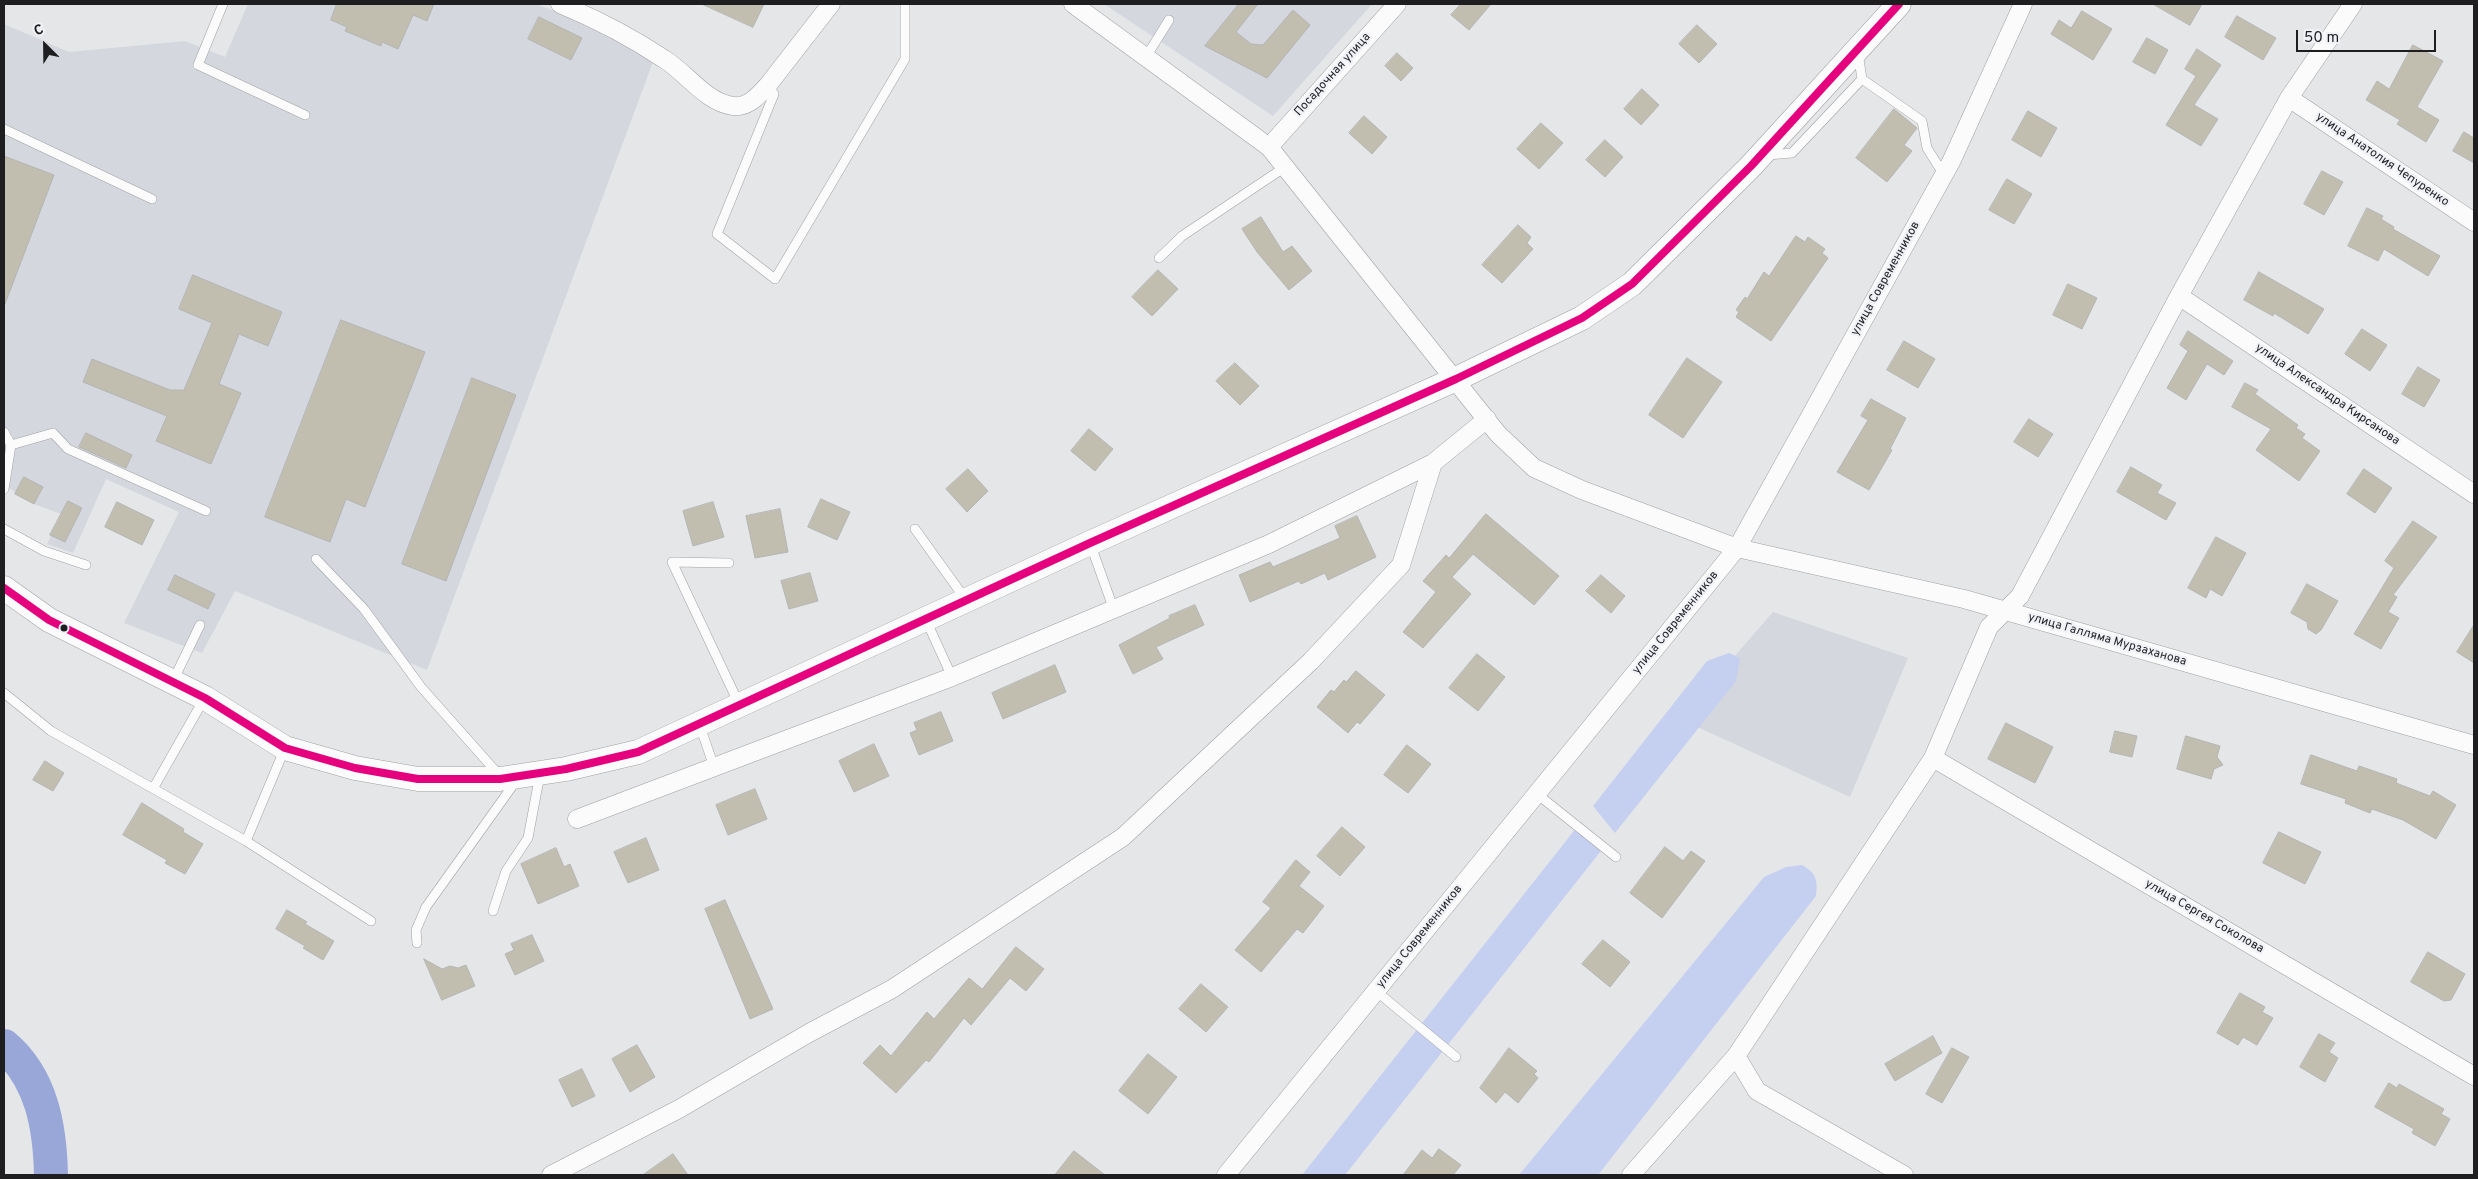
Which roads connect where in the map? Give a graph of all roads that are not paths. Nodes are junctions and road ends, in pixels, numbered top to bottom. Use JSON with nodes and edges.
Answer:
{"nodes":[{"id":1,"x":223,"y":4,"type":"edge"},
{"id":2,"x":560,"y":4,"type":"edge"},
{"id":3,"x":831,"y":4,"type":"edge"},
{"id":4,"x":905,"y":4,"type":"edge"},
{"id":5,"x":1073,"y":4,"type":"edge"},
{"id":6,"x":1397,"y":4,"type":"edge"},
{"id":7,"x":1899,"y":4,"type":"edge"},
{"id":8,"x":2023,"y":4,"type":"edge"},
{"id":9,"x":2353,"y":4,"type":"edge"},
{"id":10,"x":1169,"y":20,"type":"dead end"},
{"id":11,"x":1857,"y":49,"type":"junction"},
{"id":12,"x":1146,"y":57,"type":"junction"},
{"id":13,"x":1862,"y":79,"type":"junction"},
{"id":14,"x":768,"y":85,"type":"junction"},
{"id":15,"x":2289,"y":98,"type":"junction"},
{"id":16,"x":306,"y":115,"type":"dead end"},
{"id":17,"x":4,"y":129,"type":"edge"},
{"id":18,"x":1269,"y":147,"type":"junction"},
{"id":19,"x":1760,"y":156,"type":"junction"},
{"id":20,"x":1285,"y":167,"type":"junction"},
{"id":21,"x":1944,"y":175,"type":"junction"},
{"id":22,"x":152,"y":199,"type":"dead end"},
{"id":23,"x":2474,"y":222,"type":"edge"},
{"id":24,"x":1159,"y":258,"type":"dead end"},
{"id":25,"x":2180,"y":296,"type":"junction"},
{"id":26,"x":1456,"y":379,"type":"junction"},
{"id":27,"x":1487,"y":419,"type":"junction"},
{"id":28,"x":4,"y":432,"type":"edge"},
{"id":29,"x":11,"y":445,"type":"junction"},
{"id":30,"x":1433,"y":463,"type":"junction"},
{"id":31,"x":4,"y":489,"type":"edge"},
{"id":32,"x":2474,"y":494,"type":"edge"},
{"id":33,"x":206,"y":512,"type":"dead end"},
{"id":34,"x":4,"y":529,"type":"edge"},
{"id":35,"x":915,"y":529,"type":"dead end"},
{"id":36,"x":1090,"y":542,"type":"junction"},
{"id":37,"x":1737,"y":548,"type":"junction"},
{"id":38,"x":316,"y":560,"type":"dead end"},
{"id":39,"x":729,"y":563,"type":"dead end"},
{"id":40,"x":86,"y":566,"type":"dead end"},
{"id":41,"x":4,"y":588,"type":"edge"},
{"id":42,"x":966,"y":600,"type":"junction"},
{"id":43,"x":1114,"y":610,"type":"junction"},
{"id":44,"x":2004,"y":611,"type":"junction"},
{"id":45,"x":926,"y":619,"type":"junction"},
{"id":46,"x":200,"y":625,"type":"dead end"},
{"id":47,"x":952,"y":677,"type":"junction"},
{"id":48,"x":172,"y":682,"type":"junction"},
{"id":49,"x":4,"y":693,"type":"edge"},
{"id":50,"x":204,"y":698,"type":"junction"},
{"id":51,"x":740,"y":706,"type":"junction"},
{"id":52,"x":700,"y":726,"type":"junction"},
{"id":53,"x":2474,"y":745,"type":"edge"},
{"id":54,"x":285,"y":748,"type":"junction"},
{"id":55,"x":1933,"y":758,"type":"junction"},
{"id":56,"x":714,"y":767,"type":"junction"},
{"id":57,"x":521,"y":776,"type":"junction"},
{"id":58,"x":154,"y":787,"type":"junction"},
{"id":59,"x":1537,"y":794,"type":"junction"},
{"id":60,"x":577,"y":819,"type":"dead end"},
{"id":61,"x":246,"y":841,"type":"junction"},
{"id":62,"x":1616,"y":857,"type":"dead end"},
{"id":63,"x":493,"y":911,"type":"dead end"},
{"id":64,"x":372,"y":921,"type":"dead end"},
{"id":65,"x":417,"y":943,"type":"dead end"},
{"id":66,"x":1376,"y":991,"type":"junction"},
{"id":67,"x":1736,"y":1056,"type":"junction"},
{"id":68,"x":1456,"y":1057,"type":"dead end"},
{"id":69,"x":2474,"y":1076,"type":"edge"},
{"id":70,"x":552,"y":1175,"type":"edge"},
{"id":71,"x":1226,"y":1175,"type":"edge"},
{"id":72,"x":1631,"y":1175,"type":"edge"},
{"id":73,"x":1904,"y":1175,"type":"edge"}],
"edges":[{"from":1,"to":16,"type":"lane"},
{"from":2,"to":14,"type":"street"},
{"from":3,"to":14,"type":"street"},
{"from":4,"to":14,"type":"lane"},
{"from":5,"to":12,"type":"street","name":"улица Галляма Мурзаханова"},
{"from":6,"to":18,"type":"street","name":"Посадочная улица"},
{"from":7,"to":11,"type":"street"},
{"from":8,"to":21,"type":"street","name":"улица Современников"},
{"from":9,"to":15,"type":"street"},
{"from":10,"to":12,"type":"lane"},
{"from":11,"to":13,"type":"lane"},
{"from":11,"to":19,"type":"street"},
{"from":12,"to":18,"type":"street","name":"улица Галляма Мурзаханова"},
{"from":13,"to":19,"type":"lane"},
{"from":13,"to":21,"type":"lane"},
{"from":15,"to":23,"type":"street","name":"улица Анатолия Чепуренко"},
{"from":15,"to":25,"type":"street"},
{"from":17,"to":22,"type":"lane"},
{"from":18,"to":20,"type":"street","name":"улица Галляма Мурзаханова"},
{"from":19,"to":26,"type":"street"},
{"from":20,"to":24,"type":"lane"},
{"from":20,"to":26,"type":"street","name":"улица Галляма Мурзаханова"},
{"from":21,"to":37,"type":"street","name":"улица Современников"},
{"from":25,"to":32,"type":"street","name":"улица Александра Кирсанова"},
{"from":25,"to":44,"type":"street"},
{"from":26,"to":27,"type":"street","name":"улица Галляма Мурзаханова"},
{"from":26,"to":36,"type":"street"},
{"from":27,"to":30,"type":"street"},
{"from":27,"to":37,"type":"street","name":"улица Галляма Мурзаханова"},
{"from":28,"to":29,"type":"lane"},
{"from":29,"to":31,"type":"lane"},
{"from":29,"to":33,"type":"lane"},
{"from":30,"to":43,"type":"street"},
{"from":30,"to":70,"type":"street"},
{"from":34,"to":40,"type":"lane"},
{"from":35,"to":42,"type":"lane"},
{"from":36,"to":42,"type":"street"},
{"from":36,"to":43,"type":"lane"},
{"from":37,"to":44,"type":"street","name":"улица Галляма Мурзаханова"},
{"from":37,"to":59,"type":"street","name":"улица Современников"},
{"from":38,"to":57,"type":"lane"},
{"from":39,"to":51,"type":"lane"},
{"from":41,"to":48,"type":"street"},
{"from":42,"to":45,"type":"street"},
{"from":43,"to":47,"type":"street"},
{"from":44,"to":53,"type":"street","name":"улица Галляма Мурзаханова"},
{"from":44,"to":55,"type":"street"},
{"from":45,"to":47,"type":"lane"},
{"from":45,"to":51,"type":"street"},
{"from":46,"to":48,"type":"lane"},
{"from":47,"to":56,"type":"street"},
{"from":48,"to":50,"type":"street"},
{"from":49,"to":58,"type":"lane"},
{"from":50,"to":54,"type":"street"},
{"from":50,"to":58,"type":"lane"},
{"from":51,"to":52,"type":"street"},
{"from":52,"to":56,"type":"lane"},
{"from":52,"to":57,"type":"street"},
{"from":54,"to":57,"type":"street"},
{"from":54,"to":61,"type":"lane"},
{"from":55,"to":67,"type":"street"},
{"from":55,"to":69,"type":"street","name":"улица Сергея Соколова"},
{"from":56,"to":60,"type":"street"},
{"from":57,"to":63,"type":"lane"},
{"from":57,"to":65,"type":"lane"},
{"from":58,"to":61,"type":"lane"},
{"from":59,"to":62,"type":"lane"},
{"from":59,"to":66,"type":"street","name":"улица Современников"},
{"from":61,"to":64,"type":"lane"},
{"from":66,"to":68,"type":"lane"},
{"from":66,"to":71,"type":"street","name":"улица Современников"},
{"from":67,"to":72,"type":"street"},
{"from":67,"to":73,"type":"street"}]}
